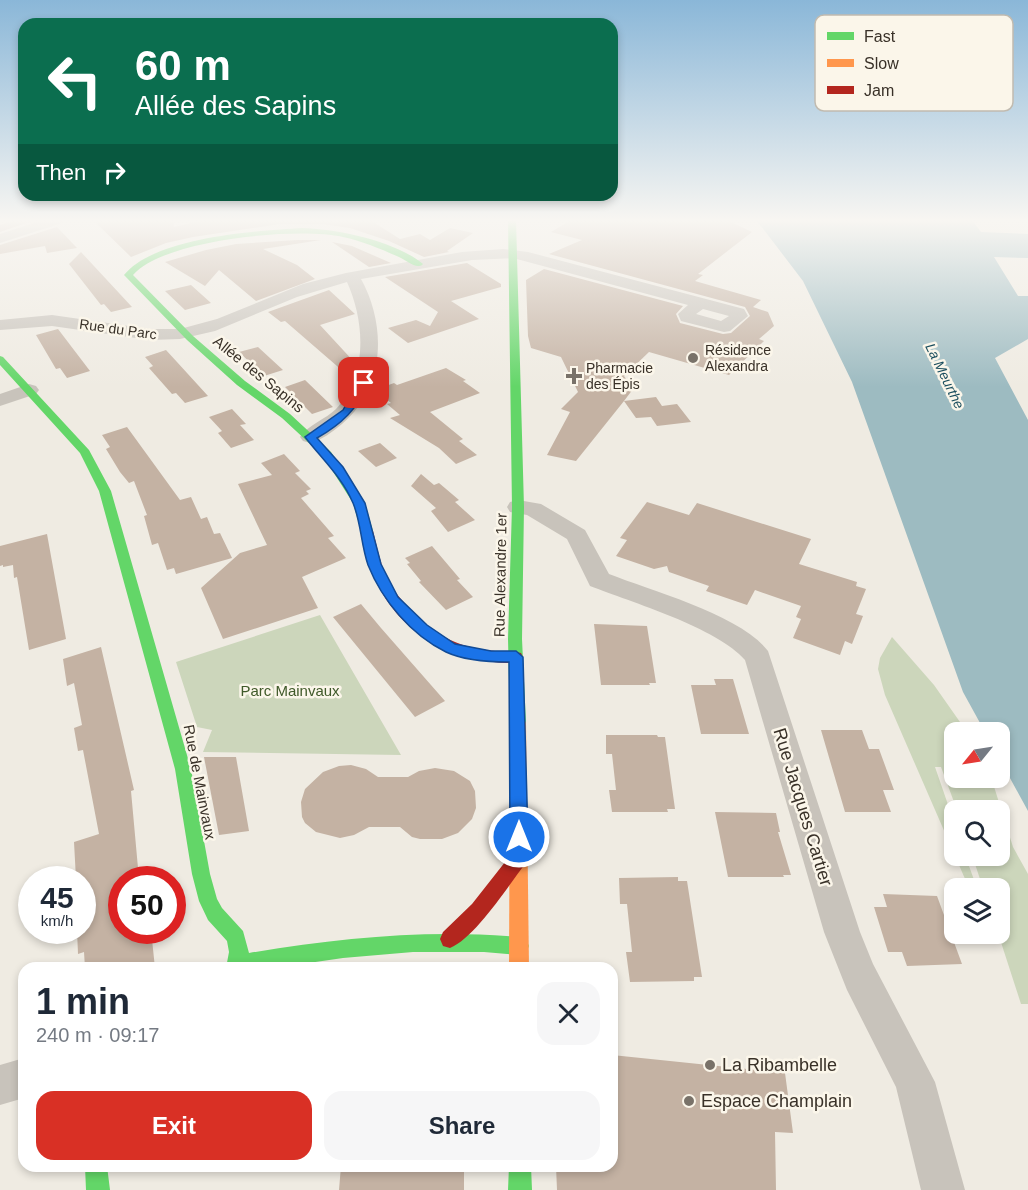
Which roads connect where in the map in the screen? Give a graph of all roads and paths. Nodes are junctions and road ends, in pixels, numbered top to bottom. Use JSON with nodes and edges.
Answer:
{"nodes":[{"id":1,"x":130,"y":276,"type":"edge"},
{"id":2,"x":360,"y":276,"type":"edge"},
{"id":3,"x":513,"y":276,"type":"edge"},
{"id":4,"x":595,"y":276,"type":"edge"},
{"id":5,"x":352,"y":277,"type":"junction"},
{"id":6,"x":699,"y":304,"type":"dead end"},
{"id":7,"x":0,"y":325,"type":"edge"},
{"id":8,"x":184,"y":333,"type":"junction"},
{"id":9,"x":0,"y":358,"type":"edge"},
{"id":10,"x":29,"y":390,"type":"junction"},
{"id":11,"x":0,"y":400,"type":"edge"},
{"id":12,"x":310,"y":437,"type":"junction"},
{"id":13,"x":518,"y":515,"type":"junction"},
{"id":14,"x":516,"y":657,"type":"junction"},
{"id":15,"x":519,"y":858,"type":"junction"},
{"id":16,"x":450,"y":939,"type":"junction"},
{"id":17,"x":519,"y":946,"type":"junction"},
{"id":18,"x":238,"y":962,"type":"edge"},
{"id":19,"x":259,"y":962,"type":"edge"},
{"id":20,"x":519,"y":962,"type":"edge"},
{"id":21,"x":18,"y":1080,"type":"edge"},
{"id":22,"x":0,"y":1085,"type":"edge"},
{"id":23,"x":96,"y":1172,"type":"edge"},
{"id":24,"x":520,"y":1172,"type":"edge"},
{"id":25,"x":98,"y":1190,"type":"edge"},
{"id":26,"x":520,"y":1190,"type":"edge"},
{"id":27,"x":943,"y":1190,"type":"edge"}],
"edges":[{"from":1,"to":8,"type":"street","name":"Allée des Sapins"},
{"from":2,"to":5,"type":"street","name":"Rue du Parc"},
{"from":3,"to":13,"type":"street","name":"Rue Alexandre 1er"},
{"from":4,"to":6,"type":"street","name":"Rue du Parc"},
{"from":5,"to":8,"type":"street","name":"Rue du Parc"},
{"from":5,"to":12,"type":"street"},
{"from":7,"to":8,"type":"street","name":"Rue du Parc"},
{"from":8,"to":12,"type":"street","name":"Allée des Sapins"},
{"from":9,"to":10,"type":"street","name":"Rue de Mainvaux"},
{"from":10,"to":11,"type":"street"},
{"from":10,"to":18,"type":"street","name":"Rue de Mainvaux"},
{"from":12,"to":14,"type":"street","name":"Allée des Sapins"},
{"from":13,"to":14,"type":"street","name":"Rue Alexandre 1er"},
{"from":13,"to":27,"type":"street","name":"Rue Jacques Cartier"},
{"from":14,"to":15,"type":"street","name":"Rue Alexandre 1er"},
{"from":15,"to":16,"type":"street"},
{"from":15,"to":17,"type":"street","name":"Rue Alexandre 1er"},
{"from":16,"to":17,"type":"street","name":"Rue de Mainvaux"},
{"from":16,"to":19,"type":"street","name":"Rue de Mainvaux"},
{"from":17,"to":20,"type":"street","name":"Rue Alexandre 1er"},
{"from":21,"to":22,"type":"street"},
{"from":23,"to":25,"type":"street"},
{"from":24,"to":26,"type":"street"}]}
